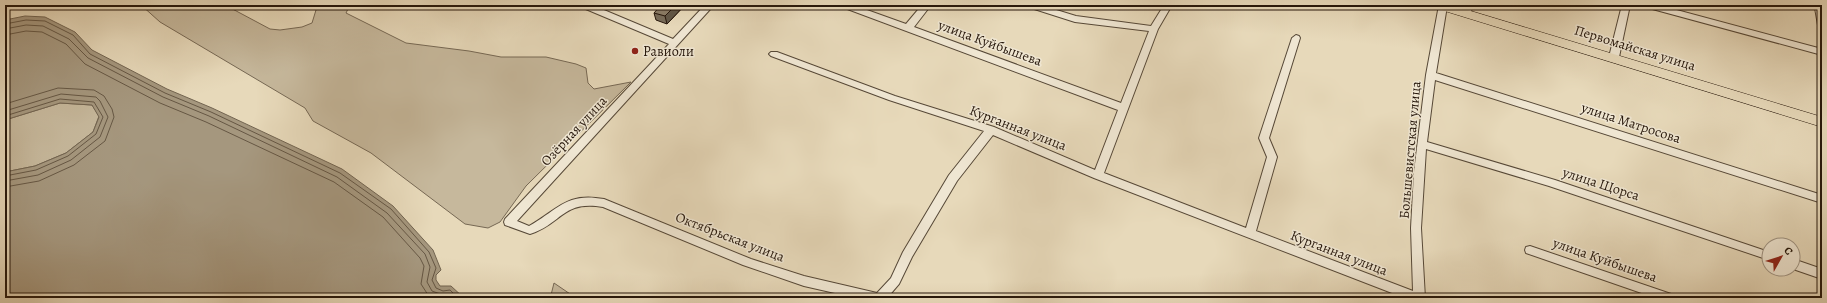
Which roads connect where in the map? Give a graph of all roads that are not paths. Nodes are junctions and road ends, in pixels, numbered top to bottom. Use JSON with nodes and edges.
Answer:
{"nodes":[{"id":1,"x":584,"y":5,"type":"edge"},
{"id":2,"x":710,"y":5,"type":"edge"},
{"id":3,"x":845,"y":5,"type":"edge"},
{"id":4,"x":926,"y":5,"type":"edge"},
{"id":5,"x":1031,"y":5,"type":"edge"},
{"id":6,"x":1168,"y":5,"type":"edge"},
{"id":7,"x":1626,"y":5,"type":"edge"},
{"id":8,"x":1648,"y":5,"type":"edge"},
{"id":9,"x":1815,"y":5,"type":"edge"},
{"id":10,"x":1441,"y":6,"type":"edge"},
{"id":11,"x":1468,"y":9,"type":"edge"},
{"id":12,"x":1822,"y":25,"type":"edge"},
{"id":13,"x":908,"y":28,"type":"junction"},
{"id":14,"x":1154,"y":29,"type":"junction"},
{"id":15,"x":1296,"y":38,"type":"dead end"},
{"id":16,"x":675,"y":43,"type":"junction"},
{"id":17,"x":1822,"y":52,"type":"edge"},
{"id":18,"x":774,"y":54,"type":"dead end"},
{"id":19,"x":1614,"y":57,"type":"junction"},
{"id":20,"x":1431,"y":75,"type":"junction"},
{"id":21,"x":1124,"y":108,"type":"junction"},
{"id":22,"x":1822,"y":122,"type":"edge"},
{"id":23,"x":990,"y":130,"type":"junction"},
{"id":24,"x":1422,"y":144,"type":"junction"},
{"id":25,"x":1098,"y":175,"type":"junction"},
{"id":26,"x":1822,"y":199,"type":"edge"},
{"id":27,"x":575,"y":202,"type":"joint"},
{"id":28,"x":1250,"y":233,"type":"junction"},
{"id":29,"x":1530,"y":250,"type":"dead end"},
{"id":30,"x":1761,"y":253,"type":"edge"},
{"id":31,"x":1801,"y":267,"type":"edge"},
{"id":32,"x":1822,"y":274,"type":"edge"},
{"id":33,"x":879,"y":298,"type":"edge"},
{"id":34,"x":1419,"y":298,"type":"edge"},
{"id":35,"x":1670,"y":298,"type":"edge"}],
"edges":[{"from":1,"to":16,"type":"street"},
{"from":2,"to":16,"type":"street","name":"Озёрная улица"},
{"from":3,"to":13,"type":"street","name":"улица Куйбышева"},
{"from":4,"to":13,"type":"street"},
{"from":5,"to":14,"type":"street"},
{"from":6,"to":14,"type":"street"},
{"from":7,"to":19,"type":"street"},
{"from":8,"to":17,"type":"street"},
{"from":9,"to":12,"type":"street"},
{"from":10,"to":11,"type":"main road","name":"Первомайская улица"},
{"from":10,"to":20,"type":"street","name":"Большевистская улица"},
{"from":11,"to":19,"type":"main road","name":"Первомайская улица"},
{"from":13,"to":21,"type":"street","name":"улица Куйбышева"},
{"from":14,"to":21,"type":"street"},
{"from":15,"to":28,"type":"street"},
{"from":16,"to":27,"type":"street","name":"Озёрная улица"},
{"from":18,"to":23,"type":"street","name":"Курганная улица"},
{"from":19,"to":22,"type":"main road","name":"Первомайская улица"},
{"from":20,"to":24,"type":"street","name":"Большевистская улица"},
{"from":20,"to":26,"type":"street","name":"улица Матросова"},
{"from":21,"to":25,"type":"street"},
{"from":23,"to":25,"type":"street","name":"Курганная улица"},
{"from":23,"to":33,"type":"street"},
{"from":24,"to":30,"type":"street","name":"улица Щорса"},
{"from":24,"to":34,"type":"street","name":"Большевистская улица"},
{"from":25,"to":28,"type":"street","name":"Курганная улица"},
{"from":27,"to":33,"type":"street","name":"Октябрьская улица"},
{"from":28,"to":34,"type":"street","name":"Курганная улица"},
{"from":29,"to":35,"type":"street","name":"улица Куйбышева"},
{"from":31,"to":32,"type":"street"}]}
